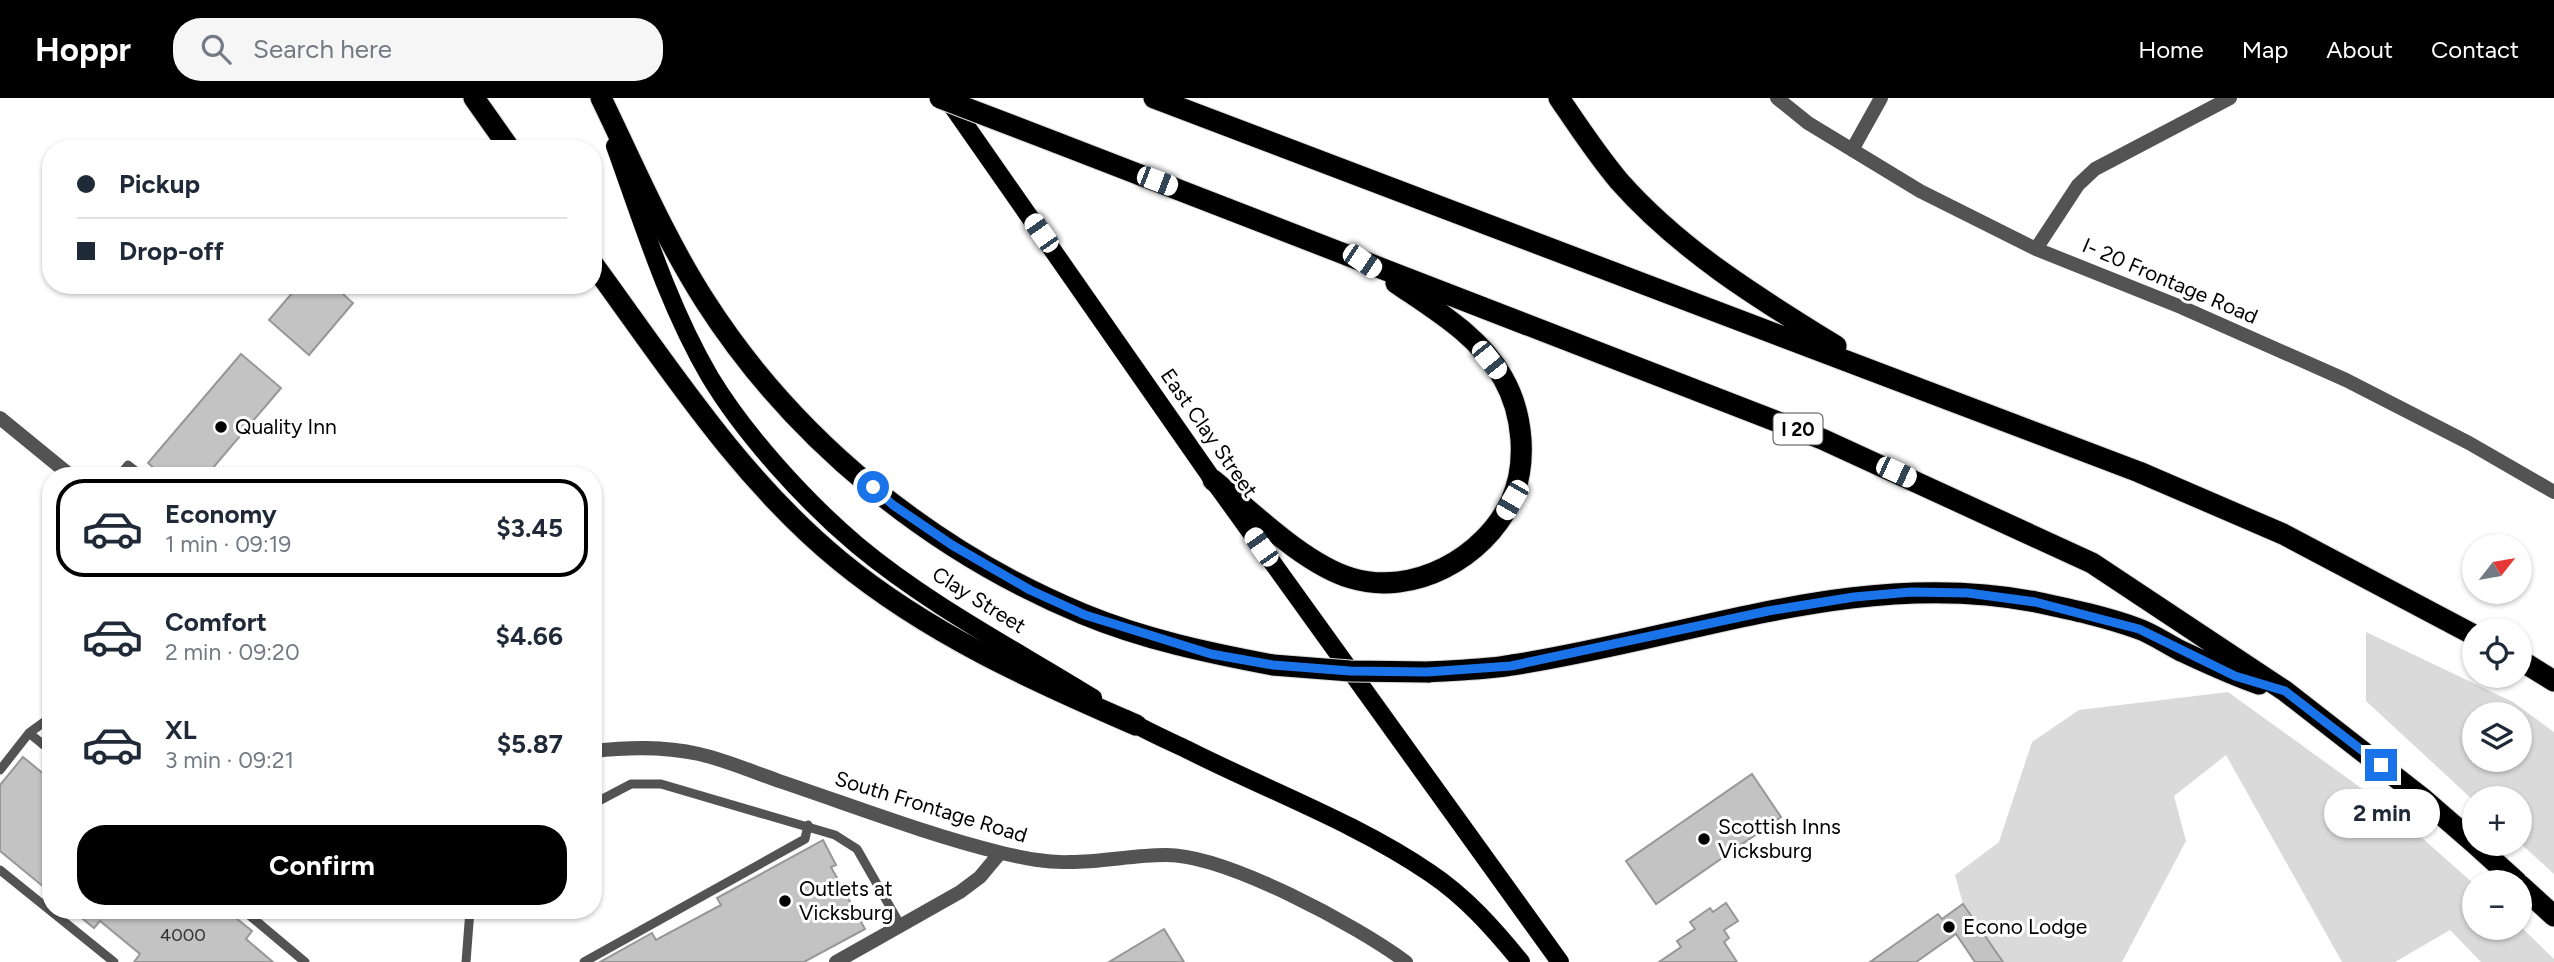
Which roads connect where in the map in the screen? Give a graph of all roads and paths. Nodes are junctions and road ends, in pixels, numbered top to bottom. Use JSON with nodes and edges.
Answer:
{"nodes":[{"id":1,"x":474,"y":98,"type":"edge"},
{"id":2,"x":599,"y":98,"type":"edge"},
{"id":3,"x":940,"y":98,"type":"edge"},
{"id":4,"x":947,"y":98,"type":"edge"},
{"id":5,"x":1154,"y":98,"type":"edge"},
{"id":6,"x":1559,"y":98,"type":"edge"},
{"id":7,"x":1777,"y":98,"type":"edge"},
{"id":8,"x":1881,"y":98,"type":"edge"},
{"id":9,"x":2230,"y":98,"type":"edge"},
{"id":10,"x":504,"y":140,"type":"edge"},
{"id":11,"x":1852,"y":150,"type":"junction"},
{"id":12,"x":2036,"y":248,"type":"junction"},
{"id":13,"x":1362,"y":261,"type":"junction"},
{"id":14,"x":602,"y":276,"type":"edge"},
{"id":15,"x":1880,"y":373,"type":"junction"},
{"id":16,"x":0,"y":418,"type":"edge"},
{"id":17,"x":60,"y":467,"type":"edge"},
{"id":18,"x":1213,"y":480,"type":"junction"},
{"id":19,"x":2554,"y":492,"type":"edge"},
{"id":20,"x":2462,"y":629,"type":"edge"},
{"id":21,"x":2532,"y":667,"type":"edge"},
{"id":22,"x":2554,"y":681,"type":"edge"},
{"id":23,"x":2285,"y":691,"type":"junction"},
{"id":24,"x":42,"y":724,"type":"edge"},
{"id":25,"x":1136,"y":725,"type":"junction"},
{"id":26,"x":29,"y":733,"type":"junction"},
{"id":27,"x":42,"y":744,"type":"edge"},
{"id":28,"x":602,"y":750,"type":"edge"},
{"id":29,"x":0,"y":770,"type":"edge"},
{"id":30,"x":602,"y":799,"type":"edge"},
{"id":31,"x":808,"y":825,"type":"junction"},
{"id":32,"x":2462,"y":832,"type":"edge"},
{"id":33,"x":1000,"y":853,"type":"junction"},
{"id":34,"x":2489,"y":856,"type":"edge"},
{"id":35,"x":0,"y":870,"type":"edge"},
{"id":36,"x":2505,"y":870,"type":"edge"},
{"id":37,"x":2532,"y":895,"type":"edge"},
{"id":38,"x":42,"y":904,"type":"edge"},
{"id":39,"x":2554,"y":916,"type":"edge"},
{"id":40,"x":61,"y":919,"type":"edge"},
{"id":41,"x":254,"y":919,"type":"edge"},
{"id":42,"x":469,"y":919,"type":"edge"},
{"id":43,"x":901,"y":926,"type":"junction"},
{"id":44,"x":114,"y":962,"type":"edge"},
{"id":45,"x":305,"y":962,"type":"edge"},
{"id":46,"x":466,"y":962,"type":"edge"},
{"id":47,"x":584,"y":962,"type":"edge"},
{"id":48,"x":836,"y":962,"type":"edge"},
{"id":49,"x":1406,"y":962,"type":"edge"},
{"id":50,"x":1521,"y":962,"type":"edge"},
{"id":51,"x":1560,"y":962,"type":"edge"}],
"edges":[{"from":1,"to":10,"type":"highway"},
{"from":2,"to":23,"type":"highway","bridge":true},
{"from":2,"to":25,"type":"main road","name":"Clay Street"},
{"from":3,"to":13,"type":"highway","number":"I 20","bridge":true},
{"from":4,"to":18,"type":"main road","name":"East Clay Street"},
{"from":5,"to":15,"type":"highway"},
{"from":6,"to":15,"type":"highway"},
{"from":7,"to":11,"type":"street","name":"I- 20 Frontage Road"},
{"from":8,"to":11,"type":"street"},
{"from":9,"to":12,"type":"street"},
{"from":11,"to":12,"type":"street","name":"I- 20 Frontage Road"},
{"from":12,"to":19,"type":"street","name":"I- 20 Frontage Road"},
{"from":13,"to":18,"type":"highway"},
{"from":13,"to":23,"type":"highway","number":"I 20"},
{"from":14,"to":25,"type":"highway"},
{"from":15,"to":20,"type":"highway"},
{"from":16,"to":17,"type":"street"},
{"from":18,"to":51,"type":"main road","name":"East Clay Street"},
{"from":21,"to":22,"type":"highway"},
{"from":23,"to":32,"type":"highway","number":"I 20"},
{"from":24,"to":26,"type":"lane"},
{"from":25,"to":50,"type":"main road","name":"Clay Street"},
{"from":26,"to":27,"type":"lane"},
{"from":26,"to":29,"type":"lane"},
{"from":28,"to":33,"type":"street","name":"South Frontage Road"},
{"from":30,"to":31,"type":"lane"},
{"from":31,"to":43,"type":"lane"},
{"from":31,"to":47,"type":"lane"},
{"from":33,"to":43,"type":"street"},
{"from":33,"to":49,"type":"street","name":"South Frontage Road"},
{"from":34,"to":36,"type":"highway","number":"I 20"},
{"from":35,"to":38,"type":"lane"},
{"from":37,"to":39,"type":"highway","number":"I 20"},
{"from":40,"to":44,"type":"lane"},
{"from":41,"to":45,"type":"lane"},
{"from":42,"to":46,"type":"lane"},
{"from":43,"to":48,"type":"street"}]}
